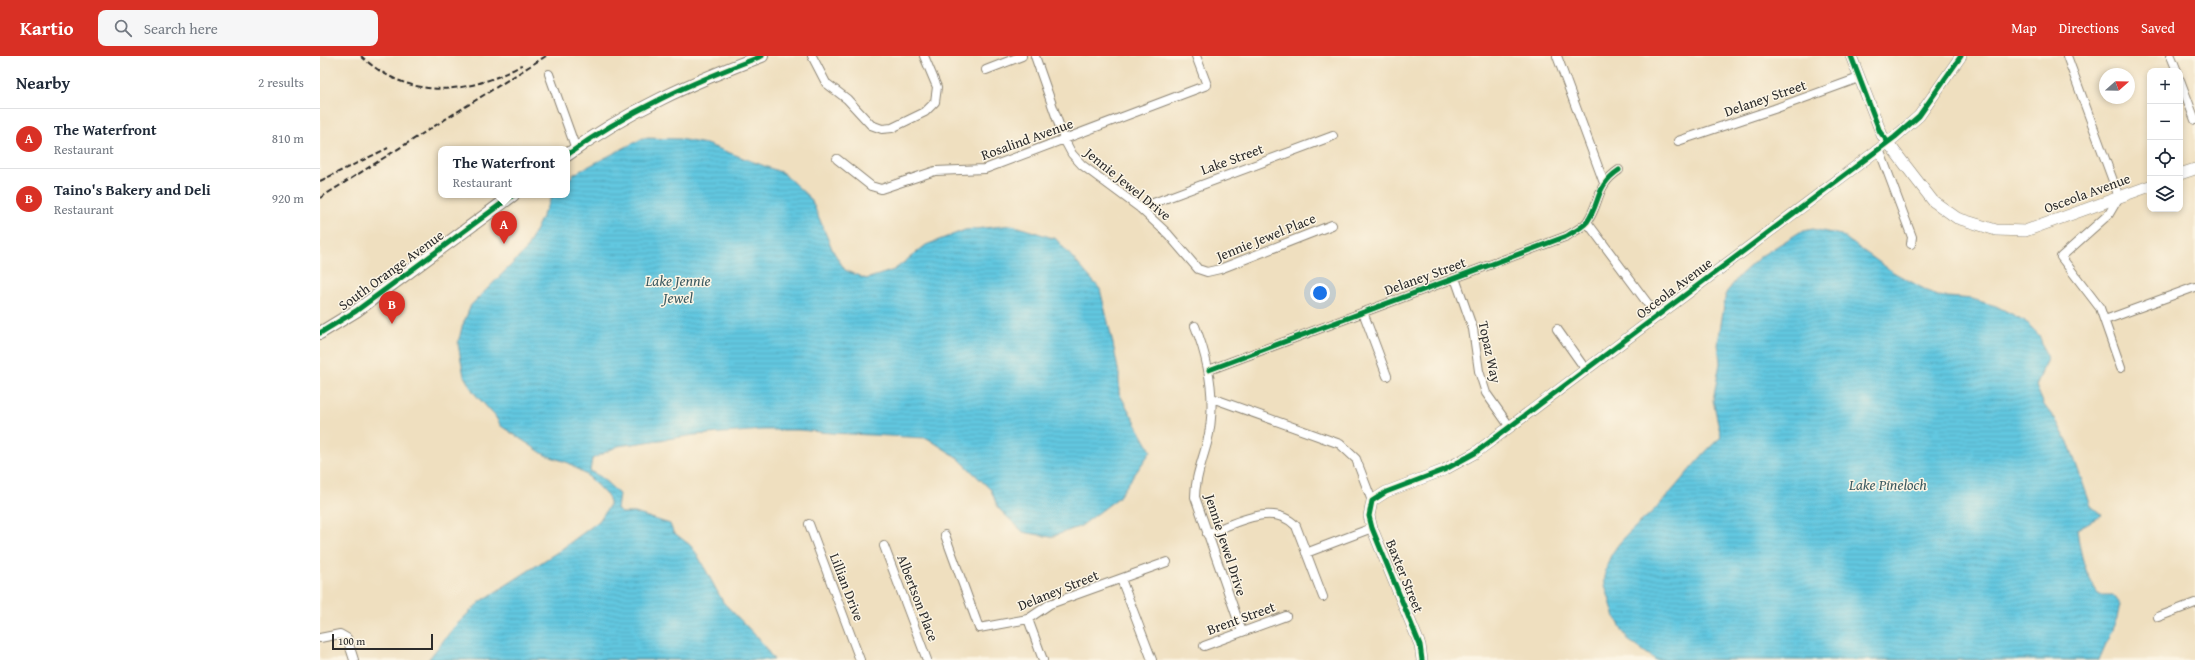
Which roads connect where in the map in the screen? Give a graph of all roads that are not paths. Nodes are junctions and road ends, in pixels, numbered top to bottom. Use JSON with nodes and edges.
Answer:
{"nodes":[{"id":1,"x":762,"y":56,"type":"edge"},
{"id":2,"x":812,"y":56,"type":"edge"},
{"id":3,"x":924,"y":56,"type":"edge"},
{"id":4,"x":1022,"y":56,"type":"edge"},
{"id":5,"x":1035,"y":56,"type":"edge"},
{"id":6,"x":1196,"y":56,"type":"edge"},
{"id":7,"x":1557,"y":56,"type":"edge"},
{"id":8,"x":1851,"y":56,"type":"edge"},
{"id":9,"x":1961,"y":56,"type":"edge"},
{"id":10,"x":2067,"y":56,"type":"edge"},
{"id":11,"x":2171,"y":56,"type":"edge"},
{"id":12,"x":2175,"y":68,"type":"edge"},
{"id":13,"x":986,"y":70,"type":"dead end"},
{"id":14,"x":549,"y":74,"type":"dead end"},
{"id":15,"x":1859,"y":78,"type":"junction"},
{"id":16,"x":2183,"y":88,"type":"edge"},
{"id":17,"x":2195,"y":120,"type":"edge"},
{"id":18,"x":1333,"y":136,"type":"dead end"},
{"id":19,"x":1064,"y":139,"type":"junction"},
{"id":20,"x":1678,"y":141,"type":"dead end"},
{"id":21,"x":1884,"y":146,"type":"junction"},
{"id":22,"x":572,"y":152,"type":"edge"},
{"id":23,"x":837,"y":159,"type":"dead end"},
{"id":24,"x":2195,"y":169,"type":"edge"},
{"id":25,"x":1619,"y":170,"type":"dead end"},
{"id":26,"x":2183,"y":173,"type":"edge"},
{"id":27,"x":1604,"y":183,"type":"junction"},
{"id":28,"x":2147,"y":187,"type":"edge"},
{"id":29,"x":2119,"y":197,"type":"junction"},
{"id":30,"x":509,"y":198,"type":"edge"},
{"id":31,"x":1140,"y":208,"type":"junction"},
{"id":32,"x":1587,"y":222,"type":"junction"},
{"id":33,"x":1332,"y":224,"type":"dead end"},
{"id":34,"x":1911,"y":244,"type":"dead end"},
{"id":35,"x":1189,"y":260,"type":"joint"},
{"id":36,"x":1455,"y":278,"type":"junction"},
{"id":37,"x":2195,"y":287,"type":"edge"},
{"id":38,"x":1363,"y":312,"type":"junction"},
{"id":39,"x":1657,"y":316,"type":"junction"},
{"id":40,"x":2105,"y":320,"type":"junction"},
{"id":41,"x":1196,"y":326,"type":"dead end"},
{"id":42,"x":1557,"y":329,"type":"dead end"},
{"id":43,"x":320,"y":333,"type":"edge"},
{"id":44,"x":2121,"y":368,"type":"dead end"},
{"id":45,"x":1210,"y":370,"type":"junction"},
{"id":46,"x":1586,"y":370,"type":"junction"},
{"id":47,"x":1387,"y":376,"type":"dead end"},
{"id":48,"x":1212,"y":398,"type":"junction"},
{"id":49,"x":1510,"y":427,"type":"junction"},
{"id":50,"x":1372,"y":501,"type":"junction"},
{"id":51,"x":809,"y":524,"type":"dead end"},
{"id":52,"x":1372,"y":528,"type":"junction"},
{"id":53,"x":1207,"y":534,"type":"junction"},
{"id":54,"x":945,"y":535,"type":"dead end"},
{"id":55,"x":884,"y":546,"type":"dead end"},
{"id":56,"x":1306,"y":553,"type":"junction"},
{"id":57,"x":1167,"y":562,"type":"dead end"},
{"id":58,"x":1122,"y":579,"type":"junction"},
{"id":59,"x":1323,"y":597,"type":"dead end"},
{"id":60,"x":2195,"y":603,"type":"edge"},
{"id":61,"x":1286,"y":616,"type":"dead end"},
{"id":62,"x":2158,"y":617,"type":"dead end"},
{"id":63,"x":1028,"y":619,"type":"junction"},
{"id":64,"x":1242,"y":632,"type":"junction"},
{"id":65,"x":320,"y":638,"type":"edge"},
{"id":66,"x":1204,"y":646,"type":"dead end"},
{"id":67,"x":354,"y":660,"type":"edge"},
{"id":68,"x":860,"y":660,"type":"edge"},
{"id":69,"x":927,"y":660,"type":"edge"},
{"id":70,"x":1043,"y":660,"type":"edge"},
{"id":71,"x":1152,"y":660,"type":"edge"},
{"id":72,"x":1422,"y":660,"type":"edge"}],
"edges":[{"from":1,"to":22,"type":"main road"},
{"from":2,"to":3,"type":"street"},
{"from":4,"to":13,"type":"street"},
{"from":5,"to":19,"type":"street","name":"Jennie Jewel Drive"},
{"from":6,"to":19,"type":"street","name":"Rosalind Avenue"},
{"from":7,"to":27,"type":"street"},
{"from":8,"to":15,"type":"street","name":"Osceola Avenue"},
{"from":9,"to":21,"type":"street","name":"Osceola Avenue"},
{"from":10,"to":29,"type":"street"},
{"from":11,"to":12,"type":"street"},
{"from":14,"to":22,"type":"street"},
{"from":15,"to":20,"type":"street","name":"Delaney Street"},
{"from":15,"to":21,"type":"street","name":"Osceola Avenue"},
{"from":16,"to":17,"type":"street"},
{"from":18,"to":31,"type":"street","name":"Lake Street"},
{"from":19,"to":23,"type":"street","name":"Rosalind Avenue"},
{"from":19,"to":31,"type":"street","name":"Jennie Jewel Drive"},
{"from":21,"to":29,"type":"street","name":"Osceola Avenue"},
{"from":21,"to":34,"type":"street"},
{"from":21,"to":39,"type":"street","name":"Osceola Avenue"},
{"from":24,"to":26,"type":"street"},
{"from":25,"to":27,"type":"street"},
{"from":27,"to":32,"type":"street"},
{"from":28,"to":29,"type":"street","name":"Osceola Avenue"},
{"from":29,"to":40,"type":"street"},
{"from":30,"to":43,"type":"main road","name":"South Orange Avenue"},
{"from":31,"to":35,"type":"street","name":"Jennie Jewel Drive"},
{"from":32,"to":36,"type":"street","name":"Delaney Street"},
{"from":32,"to":39,"type":"street"},
{"from":33,"to":35,"type":"street","name":"Jennie Jewel Place"},
{"from":36,"to":38,"type":"street","name":"Delaney Street"},
{"from":36,"to":49,"type":"street","name":"Topaz Way"},
{"from":37,"to":40,"type":"street"},
{"from":38,"to":45,"type":"street","name":"Delaney Street"},
{"from":38,"to":47,"type":"street"},
{"from":39,"to":46,"type":"street","name":"Osceola Avenue"},
{"from":40,"to":44,"type":"street"},
{"from":41,"to":45,"type":"street","name":"Jennie Jewel Drive"},
{"from":42,"to":46,"type":"street"},
{"from":45,"to":48,"type":"street","name":"Jennie Jewel Drive"},
{"from":46,"to":49,"type":"street","name":"Osceola Avenue"},
{"from":48,"to":50,"type":"street","name":"Baxter Street"},
{"from":48,"to":53,"type":"street","name":"Jennie Jewel Drive"},
{"from":49,"to":50,"type":"street","name":"Osceola Avenue"},
{"from":50,"to":52,"type":"street","name":"Baxter Street"},
{"from":51,"to":68,"type":"street","name":"Lillian Drive"},
{"from":52,"to":56,"type":"street"},
{"from":52,"to":72,"type":"street","name":"Baxter Street"},
{"from":53,"to":56,"type":"street"},
{"from":53,"to":64,"type":"street","name":"Jennie Jewel Drive"},
{"from":54,"to":63,"type":"street","name":"Delaney Street"},
{"from":55,"to":69,"type":"street","name":"Albertson Place"},
{"from":56,"to":59,"type":"street"},
{"from":57,"to":58,"type":"street","name":"Delaney Street"},
{"from":58,"to":63,"type":"street","name":"Delaney Street"},
{"from":58,"to":71,"type":"street"},
{"from":60,"to":62,"type":"street"},
{"from":61,"to":64,"type":"street","name":"Brent Street"},
{"from":63,"to":70,"type":"street"},
{"from":64,"to":66,"type":"street","name":"Brent Street"},
{"from":65,"to":67,"type":"street"}]}
